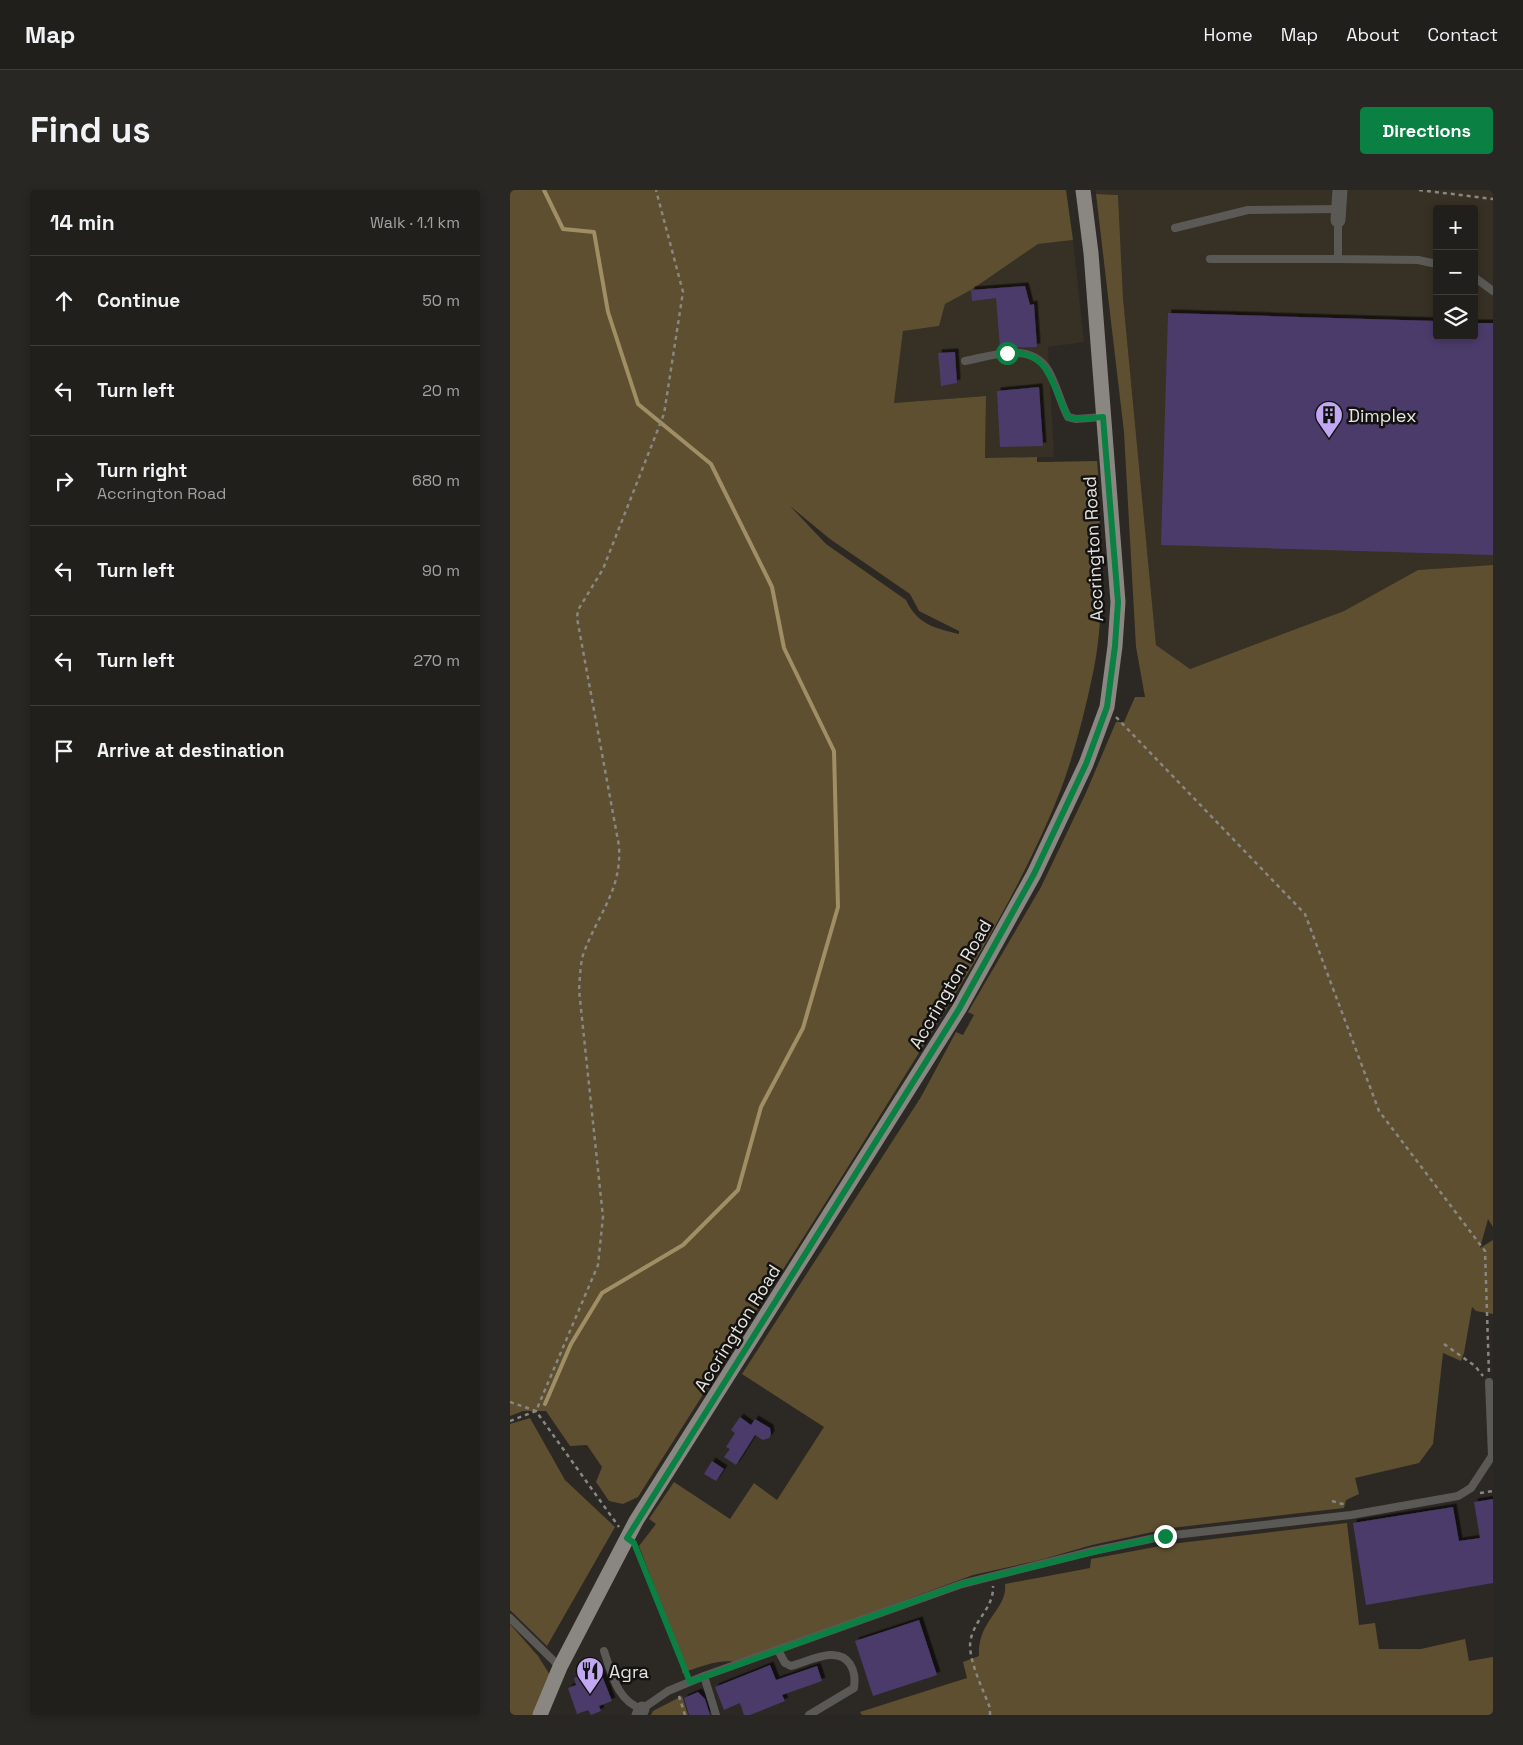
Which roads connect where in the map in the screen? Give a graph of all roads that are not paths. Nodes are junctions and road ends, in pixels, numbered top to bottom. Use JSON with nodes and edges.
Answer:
{"nodes":[{"id":1,"x":1083,"y":190,"type":"edge"},
{"id":2,"x":1340,"y":190,"type":"edge"},
{"id":3,"x":1339,"y":215,"type":"junction"},
{"id":4,"x":1176,"y":228,"type":"dead end"},
{"id":5,"x":1210,"y":259,"type":"dead end"},
{"id":6,"x":1338,"y":259,"type":"junction"},
{"id":7,"x":1433,"y":263,"type":"edge"},
{"id":8,"x":1478,"y":280,"type":"edge"},
{"id":9,"x":1493,"y":291,"type":"edge"},
{"id":10,"x":965,"y":361,"type":"dead end"},
{"id":11,"x":1103,"y":417,"type":"junction"},
{"id":12,"x":1489,"y":1382,"type":"road end"},
{"id":13,"x":510,"y":1618,"type":"edge"},
{"id":14,"x":778,"y":1650,"type":"junction"},
{"id":15,"x":604,"y":1651,"type":"dead end"},
{"id":16,"x":560,"y":1667,"type":"junction"},
{"id":17,"x":704,"y":1676,"type":"junction"},
{"id":18,"x":641,"y":1712,"type":"edge"},
{"id":19,"x":540,"y":1715,"type":"edge"},
{"id":20,"x":716,"y":1715,"type":"edge"},
{"id":21,"x":809,"y":1715,"type":"edge"}],
"edges":[{"from":1,"to":11,"type":"main road","name":"Accrington Road"},
{"from":2,"to":3,"type":"street"},
{"from":3,"to":4,"type":"lane"},
{"from":3,"to":6,"type":"lane"},
{"from":5,"to":6,"type":"lane"},
{"from":6,"to":7,"type":"lane"},
{"from":8,"to":9,"type":"lane"},
{"from":10,"to":11,"type":"lane"},
{"from":11,"to":16,"type":"main road","name":"Accrington Road"},
{"from":12,"to":14,"type":"lane"},
{"from":13,"to":16,"type":"lane"},
{"from":14,"to":17,"type":"lane"},
{"from":14,"to":21,"type":"lane"},
{"from":15,"to":18,"type":"lane"},
{"from":16,"to":19,"type":"main road","name":"Accrington Road"},
{"from":17,"to":18,"type":"lane"},
{"from":17,"to":20,"type":"lane"}]}
